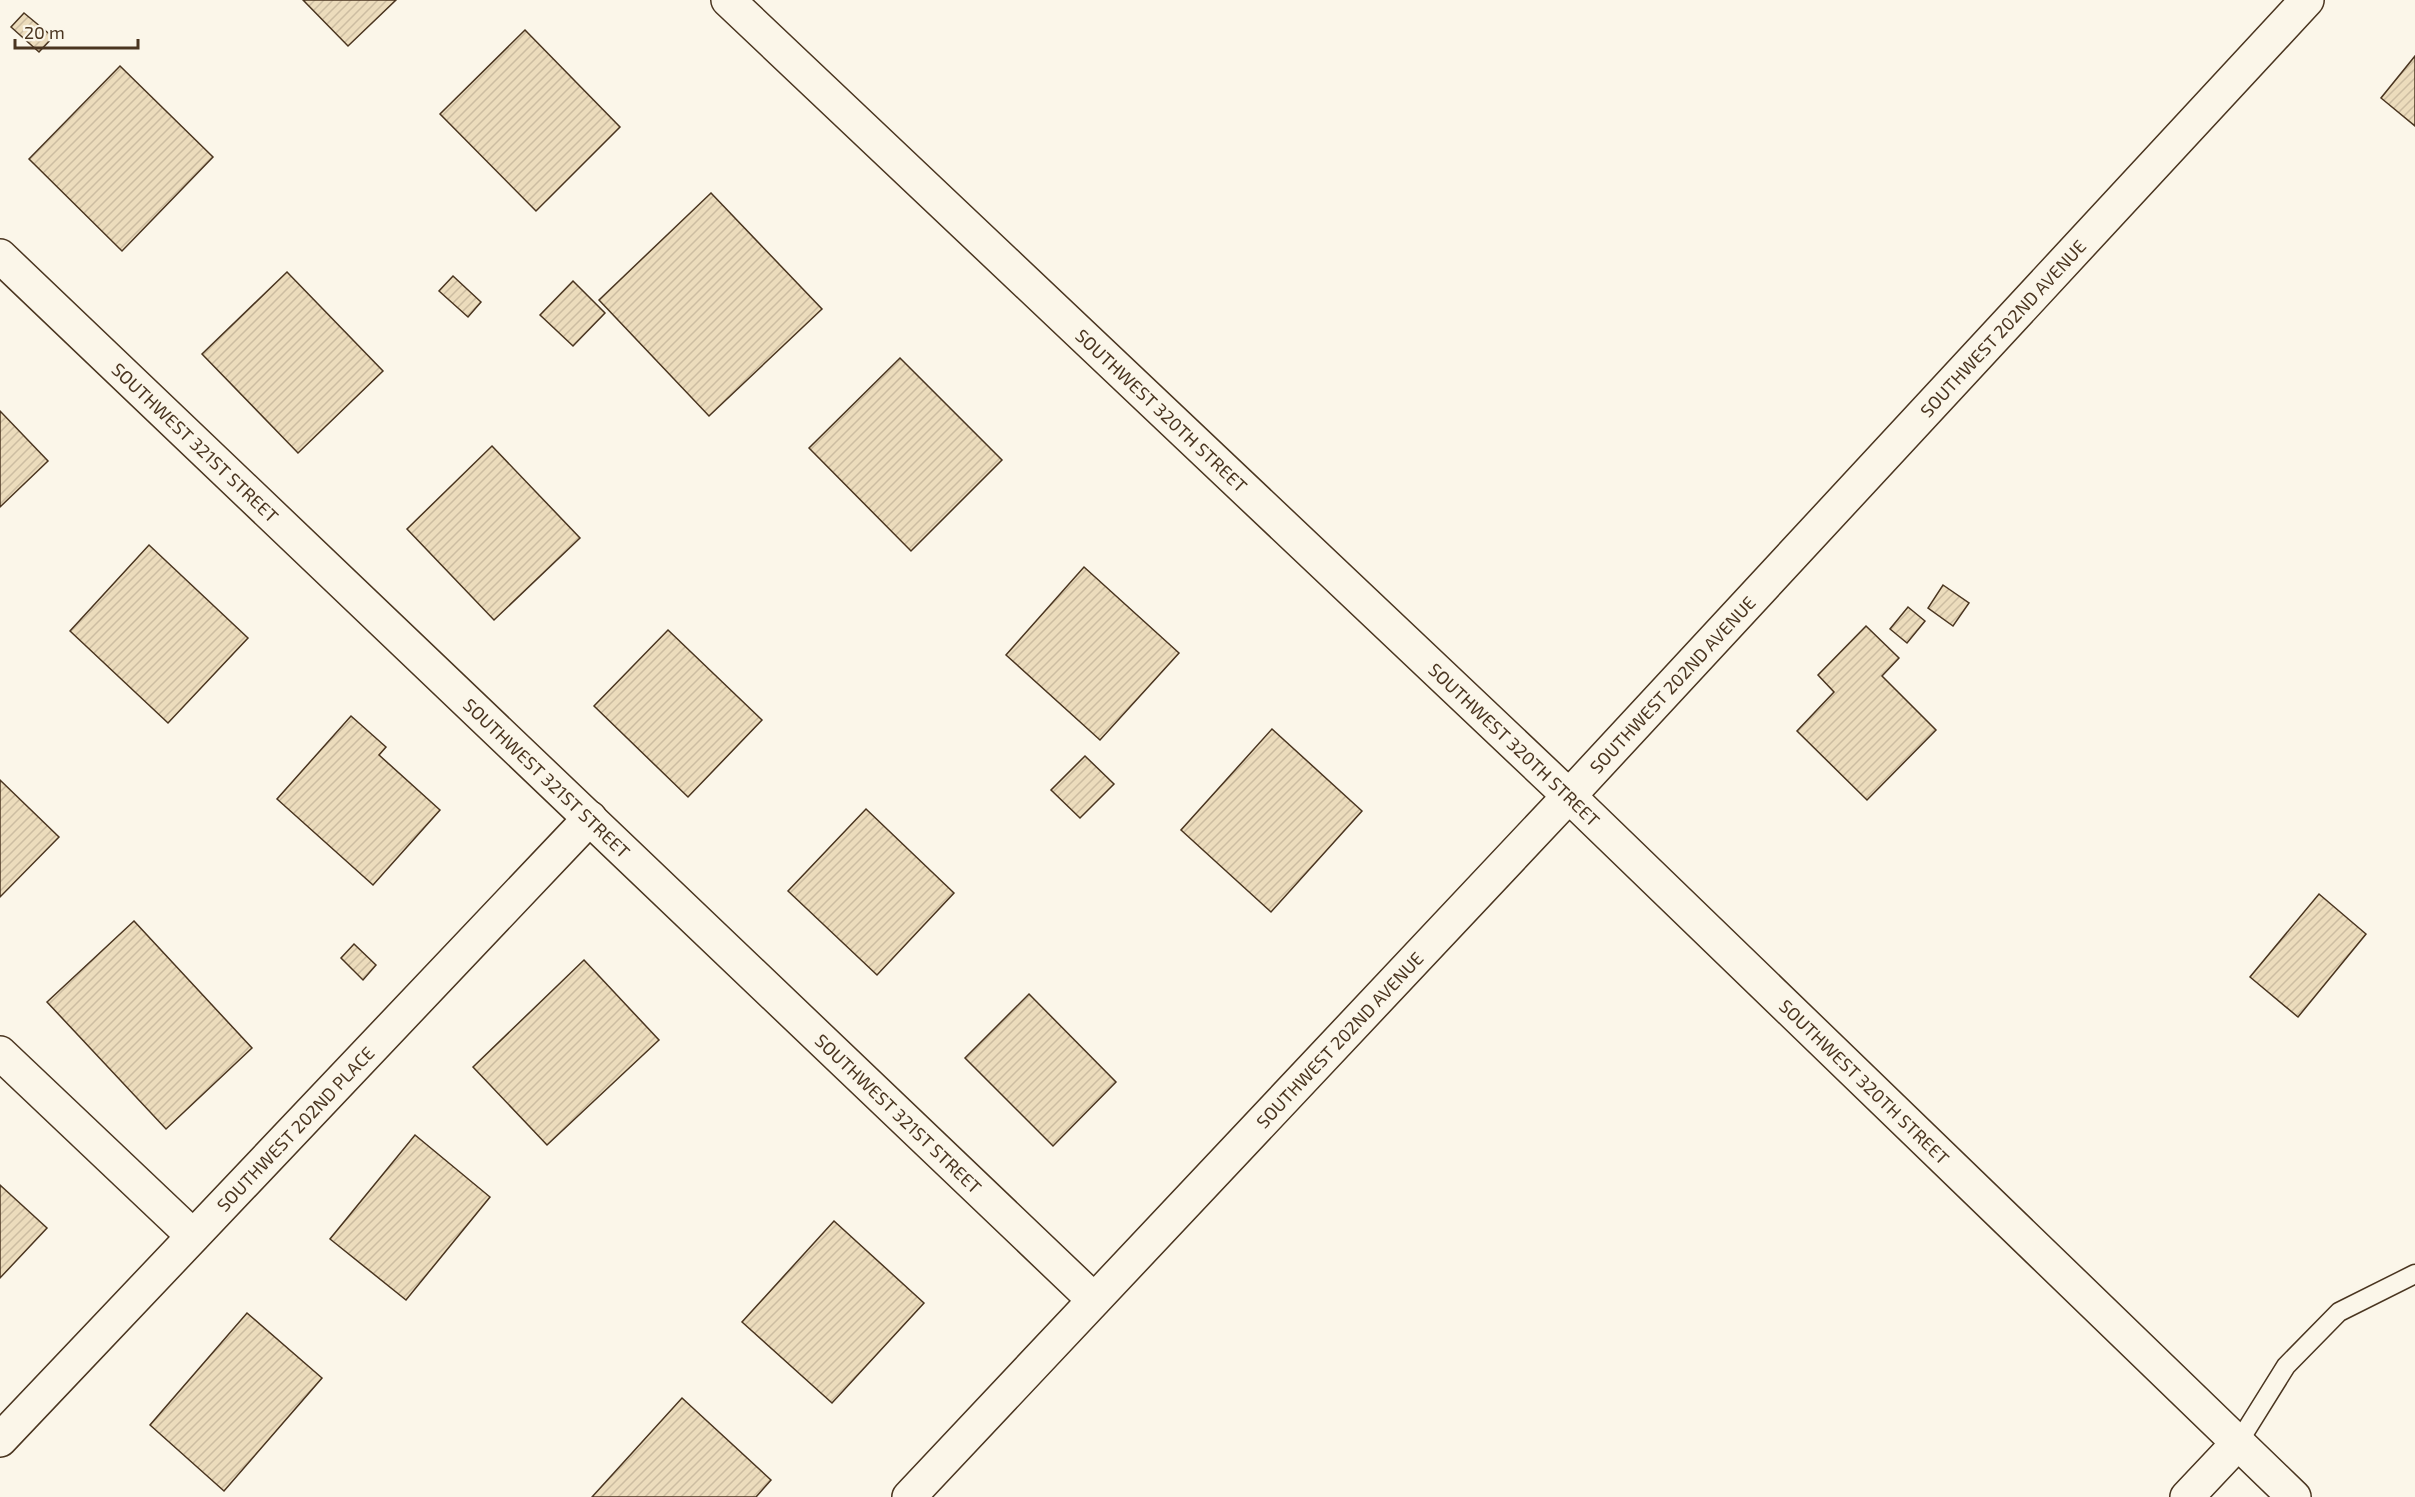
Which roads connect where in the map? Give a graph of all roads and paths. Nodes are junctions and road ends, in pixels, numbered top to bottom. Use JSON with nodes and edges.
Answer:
{"nodes":[{"id":1,"x":728,"y":0,"type":"edge"},
{"id":2,"x":2307,"y":0,"type":"edge"},
{"id":3,"x":0,"y":256,"type":"edge"},
{"id":4,"x":1569,"y":796,"type":"junction"},
{"id":5,"x":590,"y":818,"type":"junction"},
{"id":6,"x":0,"y":1053,"type":"edge"},
{"id":7,"x":193,"y":1236,"type":"junction"},
{"id":8,"x":2415,"y":1274,"type":"edge"},
{"id":9,"x":1095,"y":1300,"type":"junction"},
{"id":10,"x":0,"y":1440,"type":"edge"},
{"id":11,"x":2238,"y":1443,"type":"junction"},
{"id":12,"x":909,"y":1497,"type":"edge"},
{"id":13,"x":2187,"y":1497,"type":"edge"},
{"id":14,"x":2294,"y":1497,"type":"edge"}],
"edges":[{"from":1,"to":4,"type":"street","name":"SOUTHWEST 320TH STREET"},
{"from":2,"to":4,"type":"street","name":"SOUTHWEST 202ND AVENUE"},
{"from":3,"to":5,"type":"street","name":"SOUTHWEST 321ST STREET"},
{"from":4,"to":9,"type":"street","name":"SOUTHWEST 202ND AVENUE"},
{"from":4,"to":11,"type":"street","name":"SOUTHWEST 320TH STREET"},
{"from":5,"to":7,"type":"street","name":"SOUTHWEST 202ND PLACE"},
{"from":5,"to":9,"type":"street","name":"SOUTHWEST 321ST STREET"},
{"from":6,"to":7,"type":"street"},
{"from":7,"to":10,"type":"street","name":"SOUTHWEST 202ND PLACE"},
{"from":8,"to":11,"type":"lane"},
{"from":9,"to":12,"type":"street","name":"SOUTHWEST 202ND AVENUE"},
{"from":11,"to":13,"type":"street"},
{"from":11,"to":14,"type":"street","name":"SOUTHWEST 320TH STREET"}]}
